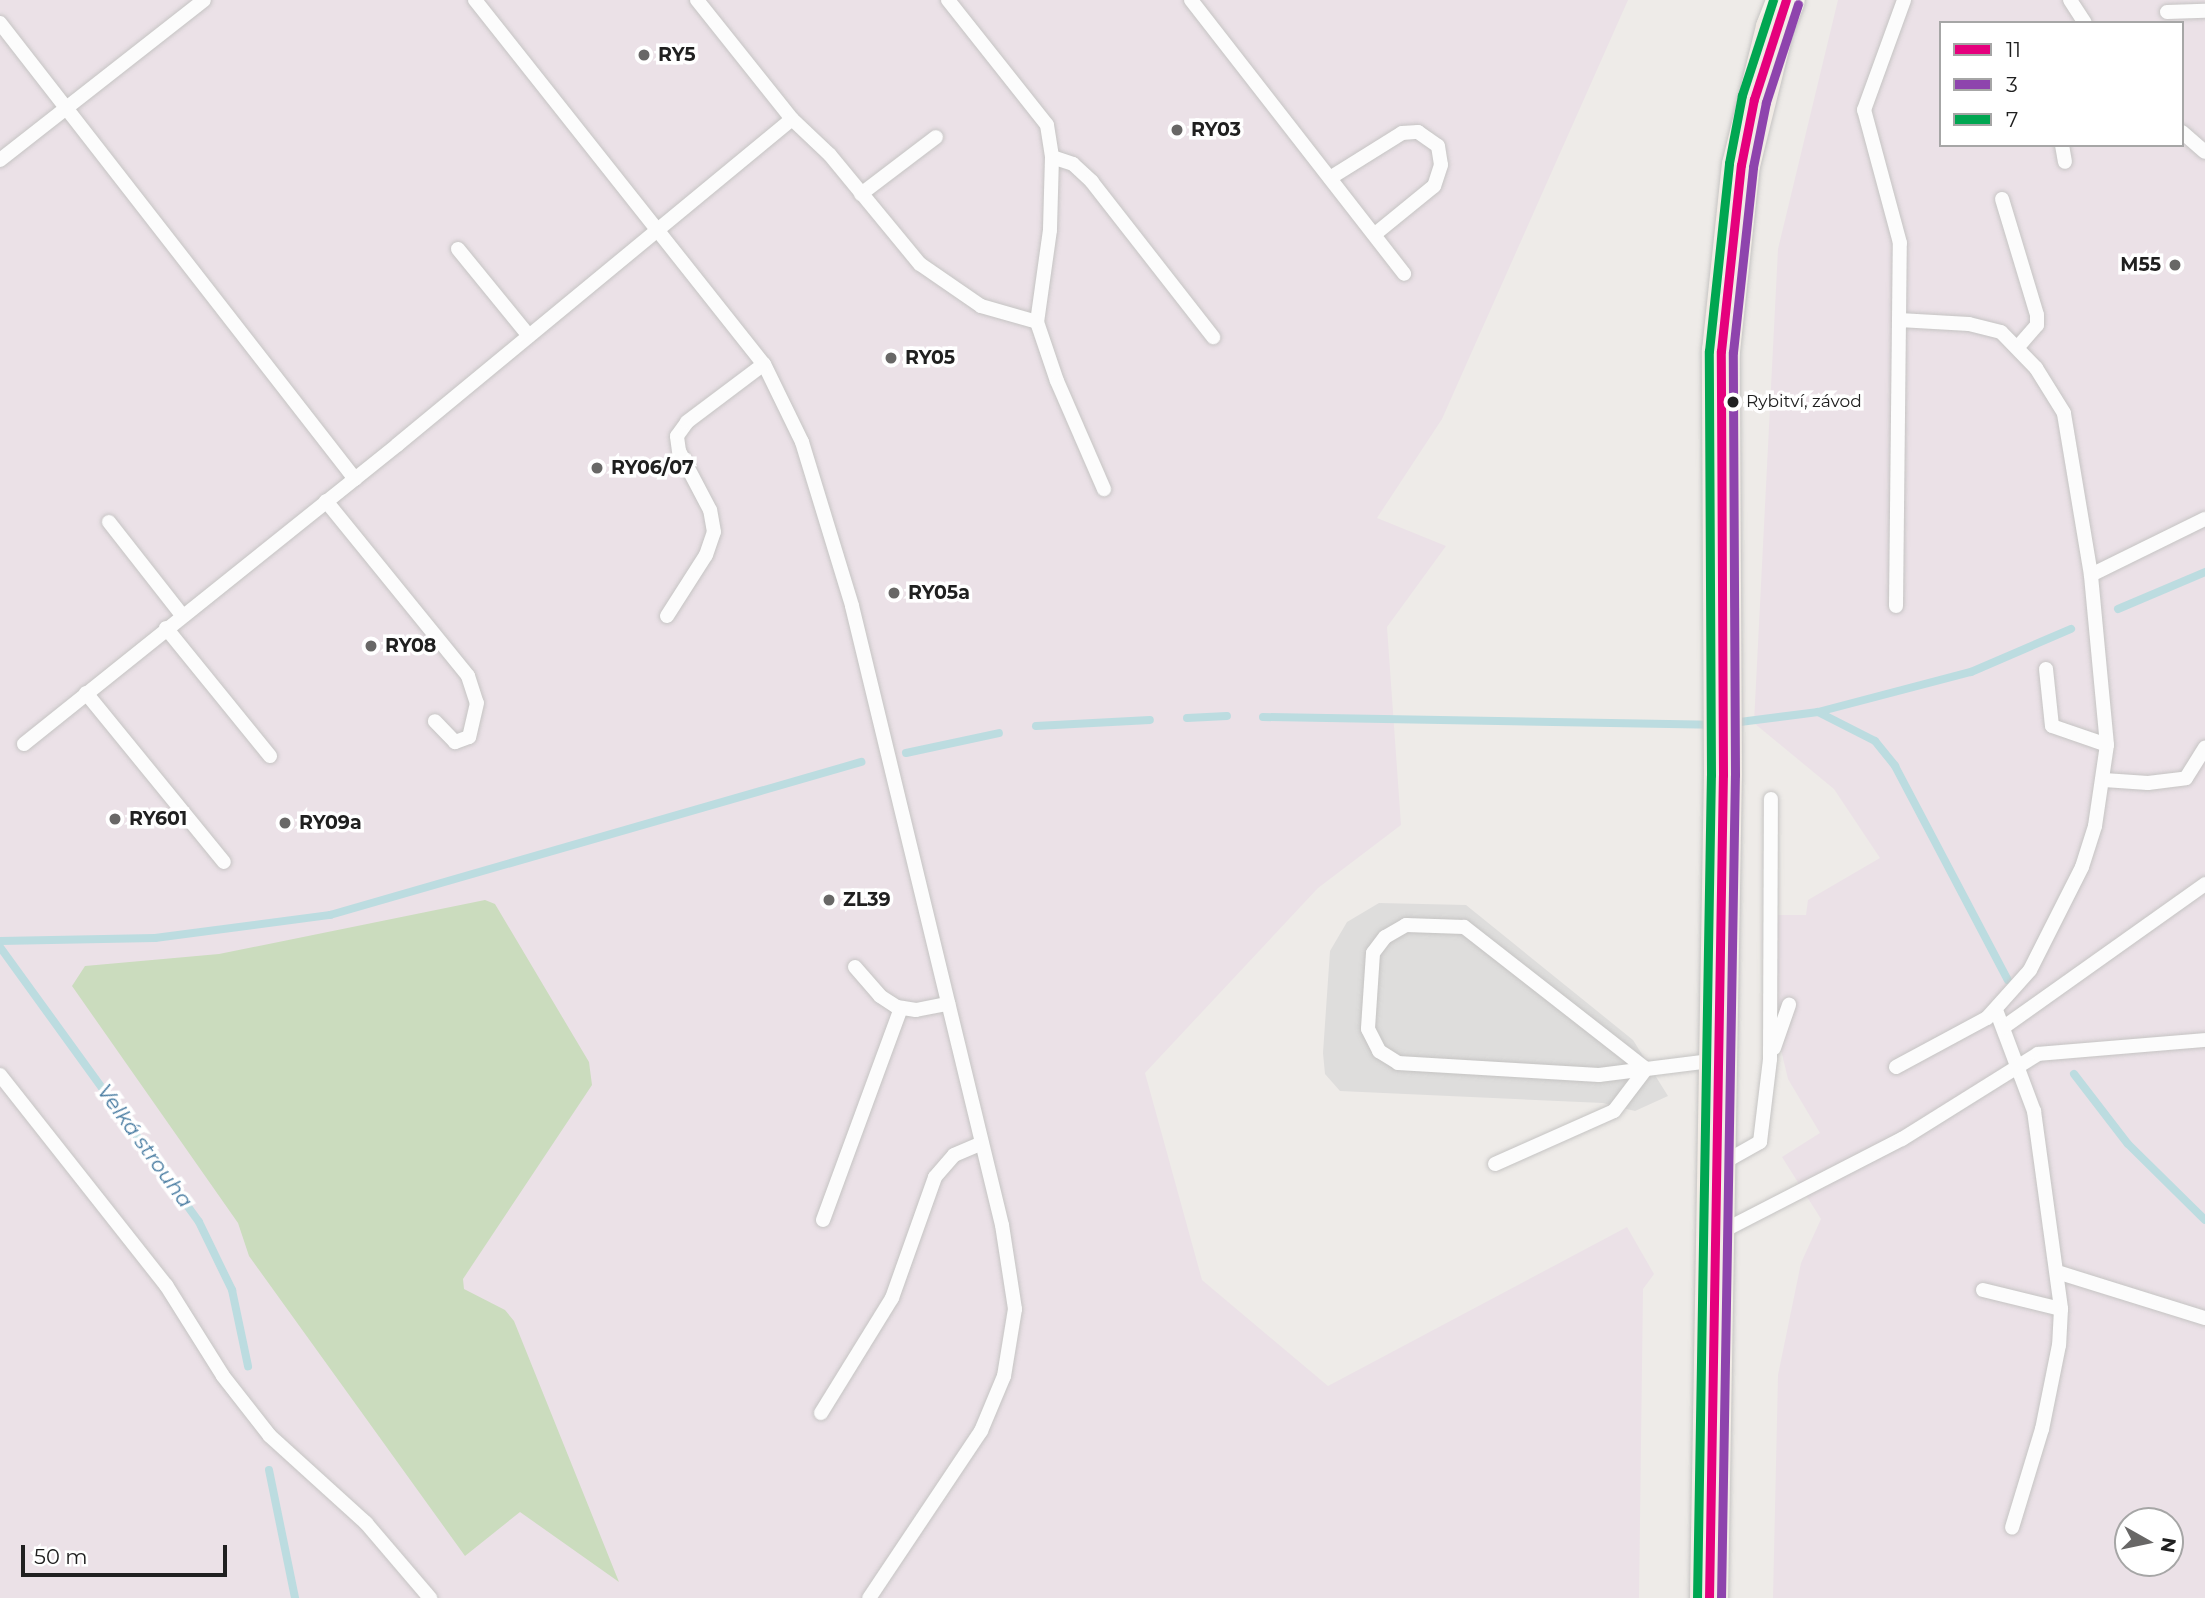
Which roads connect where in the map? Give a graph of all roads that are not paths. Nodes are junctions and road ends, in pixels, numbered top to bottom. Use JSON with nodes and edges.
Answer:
{"nodes":[{"id":1,"x":475,"y":0,"type":"edge"},
{"id":2,"x":696,"y":0,"type":"edge"},
{"id":3,"x":1191,"y":0,"type":"edge"},
{"id":4,"x":1904,"y":0,"type":"edge"},
{"id":5,"x":2070,"y":0,"type":"edge"},
{"id":6,"x":950,"y":1,"type":"edge"},
{"id":7,"x":199,"y":2,"type":"edge"},
{"id":8,"x":1781,"y":9,"type":"edge"},
{"id":9,"x":2166,"y":11,"type":"edge"},
{"id":10,"x":2205,"y":11,"type":"edge"},
{"id":11,"x":2084,"y":21,"type":"edge"},
{"id":12,"x":0,"y":23,"type":"edge"},
{"id":13,"x":67,"y":108,"type":"junction"},
{"id":14,"x":792,"y":119,"type":"junction"},
{"id":15,"x":2184,"y":134,"type":"edge"},
{"id":16,"x":936,"y":137,"type":"dead end"},
{"id":17,"x":2062,"y":147,"type":"edge"},
{"id":18,"x":2205,"y":152,"type":"edge"},
{"id":19,"x":1052,"y":157,"type":"junction"},
{"id":20,"x":0,"y":160,"type":"edge"},
{"id":21,"x":2065,"y":162,"type":"dead end"},
{"id":22,"x":1330,"y":178,"type":"junction"},
{"id":23,"x":861,"y":194,"type":"junction"},
{"id":24,"x":2002,"y":199,"type":"dead end"},
{"id":25,"x":656,"y":230,"type":"junction"},
{"id":26,"x":1374,"y":235,"type":"junction"},
{"id":27,"x":458,"y":249,"type":"dead end"},
{"id":28,"x":1404,"y":274,"type":"dead end"},
{"id":29,"x":1899,"y":320,"type":"junction"},
{"id":30,"x":1037,"y":322,"type":"junction"},
{"id":31,"x":528,"y":336,"type":"junction"},
{"id":32,"x":1213,"y":337,"type":"dead end"},
{"id":33,"x":2018,"y":347,"type":"junction"},
{"id":34,"x":764,"y":364,"type":"junction"},
{"id":35,"x":355,"y":479,"type":"junction"},
{"id":36,"x":1104,"y":489,"type":"dead end"},
{"id":37,"x":326,"y":501,"type":"junction"},
{"id":38,"x":2205,"y":519,"type":"edge"},
{"id":39,"x":109,"y":522,"type":"dead end"},
{"id":40,"x":2091,"y":575,"type":"junction"},
{"id":41,"x":1896,"y":606,"type":"dead end"},
{"id":42,"x":182,"y":615,"type":"junction"},
{"id":43,"x":667,"y":616,"type":"dead end"},
{"id":44,"x":166,"y":628,"type":"junction"},
{"id":45,"x":2046,"y":669,"type":"dead end"},
{"id":46,"x":86,"y":693,"type":"junction"},
{"id":47,"x":435,"y":721,"type":"dead end"},
{"id":48,"x":24,"y":744,"type":"dead end"},
{"id":49,"x":2107,"y":746,"type":"junction"},
{"id":50,"x":2205,"y":747,"type":"edge"},
{"id":51,"x":270,"y":756,"type":"dead end"},
{"id":52,"x":2104,"y":780,"type":"junction"},
{"id":53,"x":1771,"y":799,"type":"dead end"},
{"id":54,"x":224,"y":862,"type":"dead end"},
{"id":55,"x":2205,"y":884,"type":"edge"},
{"id":56,"x":855,"y":967,"type":"dead end"},
{"id":57,"x":948,"y":1004,"type":"junction"},
{"id":58,"x":1789,"y":1005,"type":"dead end"},
{"id":59,"x":901,"y":1008,"type":"junction"},
{"id":60,"x":1996,"y":1010,"type":"junction"},
{"id":61,"x":2004,"y":1027,"type":"junction"},
{"id":62,"x":2205,"y":1040,"type":"edge"},
{"id":63,"x":1770,"y":1059,"type":"junction"},
{"id":64,"x":1718,"y":1060,"type":"junction"},
{"id":65,"x":2020,"y":1064,"type":"junction"},
{"id":66,"x":1896,"y":1067,"type":"dead end"},
{"id":67,"x":1646,"y":1069,"type":"junction"},
{"id":68,"x":0,"y":1075,"type":"edge"},
{"id":69,"x":982,"y":1143,"type":"junction"},
{"id":70,"x":1495,"y":1164,"type":"dead end"},
{"id":71,"x":1717,"y":1166,"type":"junction"},
{"id":72,"x":823,"y":1220,"type":"dead end"},
{"id":73,"x":1715,"y":1235,"type":"junction"},
{"id":74,"x":2057,"y":1272,"type":"junction"},
{"id":75,"x":1983,"y":1290,"type":"dead end"},
{"id":76,"x":2061,"y":1309,"type":"junction"},
{"id":77,"x":2205,"y":1318,"type":"edge"},
{"id":78,"x":821,"y":1413,"type":"dead end"},
{"id":79,"x":2011,"y":1528,"type":"dead end"},
{"id":80,"x":430,"y":1598,"type":"edge"},
{"id":81,"x":869,"y":1598,"type":"edge"},
{"id":82,"x":1709,"y":1598,"type":"edge"}],
"edges":[{"from":1,"to":25,"type":"lane"},
{"from":2,"to":14,"type":"lane"},
{"from":3,"to":22,"type":"lane"},
{"from":4,"to":29,"type":"lane"},
{"from":5,"to":11,"type":"lane"},
{"from":6,"to":19,"type":"lane"},
{"from":7,"to":13,"type":"lane"},
{"from":8,"to":64,"type":"main road"},
{"from":9,"to":10,"type":"lane"},
{"from":12,"to":13,"type":"lane"},
{"from":13,"to":20,"type":"lane"},
{"from":13,"to":35,"type":"lane"},
{"from":14,"to":23,"type":"lane"},
{"from":14,"to":25,"type":"lane"},
{"from":15,"to":18,"type":"lane"},
{"from":16,"to":23,"type":"lane"},
{"from":17,"to":21,"type":"lane"},
{"from":19,"to":30,"type":"lane"},
{"from":19,"to":32,"type":"lane"},
{"from":22,"to":26,"type":"lane"},
{"from":22,"to":26,"type":"lane"},
{"from":23,"to":30,"type":"lane"},
{"from":24,"to":33,"type":"lane"},
{"from":25,"to":31,"type":"lane"},
{"from":25,"to":34,"type":"lane"},
{"from":26,"to":28,"type":"lane"},
{"from":27,"to":31,"type":"lane"},
{"from":29,"to":33,"type":"lane"},
{"from":29,"to":41,"type":"lane"},
{"from":30,"to":36,"type":"lane"},
{"from":31,"to":35,"type":"lane"},
{"from":33,"to":40,"type":"lane"},
{"from":34,"to":43,"type":"lane"},
{"from":34,"to":57,"type":"lane"},
{"from":35,"to":37,"type":"lane"},
{"from":37,"to":42,"type":"lane"},
{"from":37,"to":47,"type":"lane"},
{"from":38,"to":40,"type":"lane"},
{"from":39,"to":42,"type":"lane"},
{"from":40,"to":49,"type":"lane"},
{"from":42,"to":44,"type":"lane"},
{"from":44,"to":46,"type":"lane"},
{"from":44,"to":51,"type":"lane"},
{"from":45,"to":49,"type":"lane"},
{"from":46,"to":48,"type":"lane"},
{"from":46,"to":54,"type":"lane"},
{"from":49,"to":52,"type":"lane"},
{"from":50,"to":52,"type":"lane"},
{"from":52,"to":60,"type":"lane"},
{"from":53,"to":63,"type":"lane"},
{"from":55,"to":61,"type":"lane"},
{"from":56,"to":59,"type":"lane"},
{"from":57,"to":59,"type":"lane"},
{"from":57,"to":69,"type":"lane"},
{"from":58,"to":63,"type":"lane"},
{"from":59,"to":72,"type":"lane"},
{"from":60,"to":61,"type":"lane"},
{"from":60,"to":66,"type":"lane"},
{"from":61,"to":65,"type":"lane"},
{"from":62,"to":65,"type":"lane"},
{"from":63,"to":71,"type":"lane"},
{"from":64,"to":67,"type":"lane"},
{"from":64,"to":71,"type":"main road"},
{"from":65,"to":73,"type":"lane"},
{"from":65,"to":74,"type":"lane"},
{"from":67,"to":67,"type":"lane"},
{"from":67,"to":70,"type":"lane"},
{"from":68,"to":80,"type":"lane"},
{"from":69,"to":78,"type":"lane"},
{"from":69,"to":81,"type":"lane"},
{"from":71,"to":73,"type":"main road"},
{"from":73,"to":82,"type":"main road"},
{"from":74,"to":76,"type":"lane"},
{"from":74,"to":77,"type":"lane"},
{"from":75,"to":76,"type":"lane"},
{"from":76,"to":79,"type":"lane"}]}
